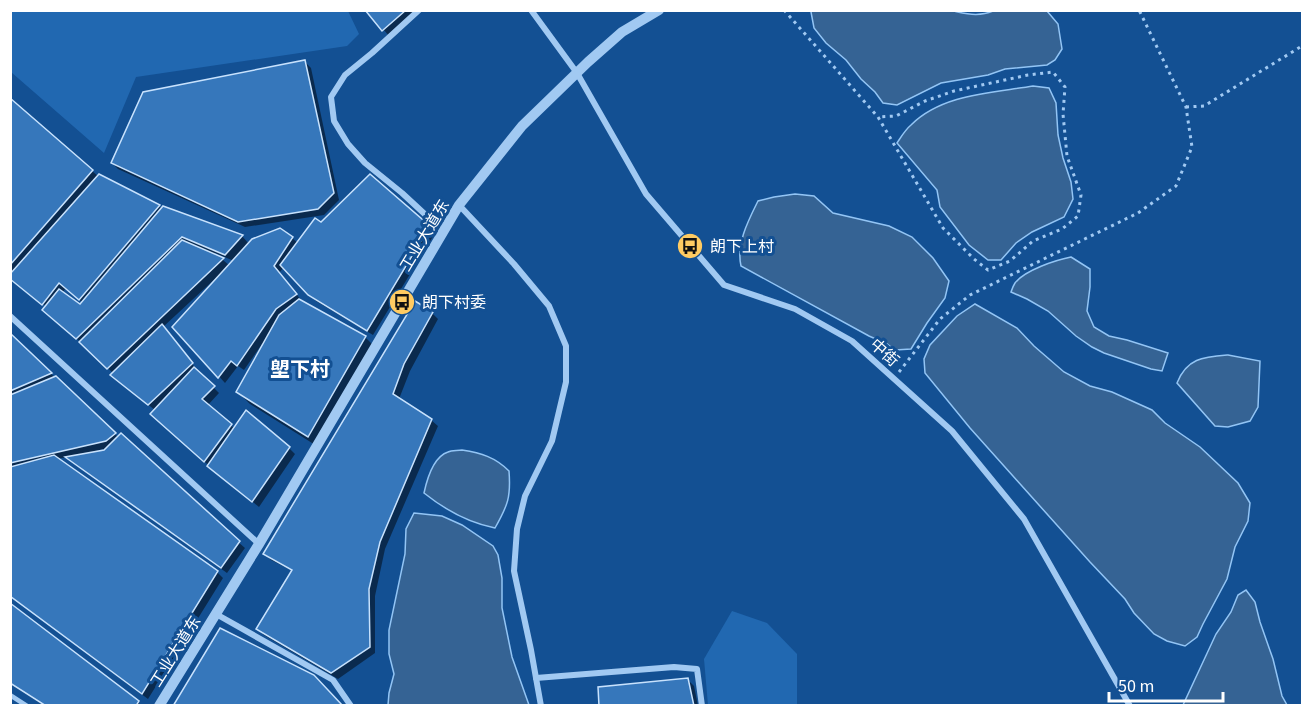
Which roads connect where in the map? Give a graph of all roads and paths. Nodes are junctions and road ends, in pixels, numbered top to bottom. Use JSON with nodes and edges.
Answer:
{"nodes":[{"id":1,"x":419,"y":10,"type":"edge"},
{"id":2,"x":531,"y":10,"type":"edge"},
{"id":3,"x":659,"y":10,"type":"edge"},
{"id":4,"x":784,"y":10,"type":"edge"},
{"id":5,"x":1138,"y":10,"type":"edge"},
{"id":6,"x":1302,"y":46,"type":"edge"},
{"id":7,"x":577,"y":73,"type":"junction"},
{"id":8,"x":1185,"y":107,"type":"junction"},
{"id":9,"x":878,"y":117,"type":"junction"},
{"id":10,"x":459,"y":205,"type":"junction"},
{"id":11,"x":446,"y":227,"type":"junction"},
{"id":12,"x":10,"y":316,"type":"edge"},
{"id":13,"x":894,"y":379,"type":"junction"},
{"id":14,"x":259,"y":544,"type":"junction"},
{"id":15,"x":216,"y":614,"type":"junction"},
{"id":16,"x":536,"y":678,"type":"junction"},
{"id":17,"x":10,"y":695,"type":"edge"},
{"id":18,"x":27,"y":705,"type":"edge"},
{"id":19,"x":159,"y":705,"type":"edge"},
{"id":20,"x":351,"y":705,"type":"edge"},
{"id":21,"x":541,"y":705,"type":"edge"},
{"id":22,"x":702,"y":705,"type":"edge"},
{"id":23,"x":1130,"y":705,"type":"edge"}],
"edges":[{"from":1,"to":11,"type":"street"},
{"from":2,"to":7,"type":"street","name":"中街"},
{"from":3,"to":7,"type":"street","name":"工业大道东"},
{"from":4,"to":9,"type":"path"},
{"from":5,"to":8,"type":"path"},
{"from":6,"to":8,"type":"path"},
{"from":7,"to":10,"type":"street","name":"工业大道东"},
{"from":7,"to":13,"type":"street","name":"中街"},
{"from":8,"to":13,"type":"path"},
{"from":9,"to":9,"type":"path"},
{"from":10,"to":11,"type":"street","name":"工业大道东"},
{"from":10,"to":16,"type":"street"},
{"from":11,"to":14,"type":"street","name":"工业大道东"},
{"from":12,"to":14,"type":"street"},
{"from":13,"to":23,"type":"street","name":"中街"},
{"from":14,"to":15,"type":"street","name":"工业大道东"},
{"from":15,"to":19,"type":"street","name":"工业大道东"},
{"from":15,"to":20,"type":"street"},
{"from":16,"to":21,"type":"street"},
{"from":16,"to":22,"type":"street"},
{"from":17,"to":18,"type":"lane"}]}
